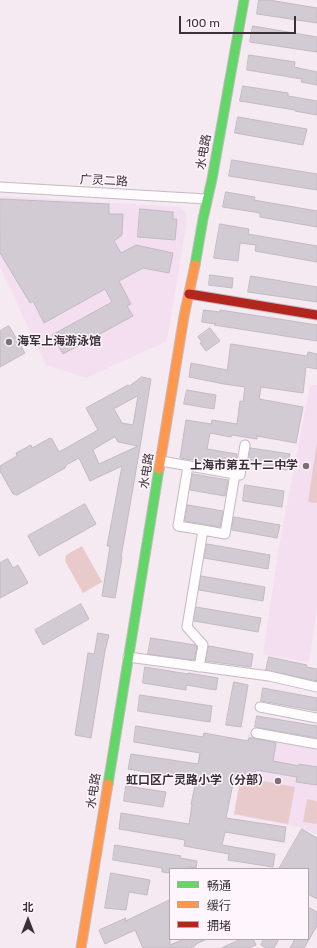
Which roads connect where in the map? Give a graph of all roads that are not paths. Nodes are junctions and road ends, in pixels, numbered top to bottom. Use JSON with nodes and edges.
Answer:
{"nodes":[{"id":1,"x":244,"y":0,"type":"edge"},
{"id":2,"x":0,"y":187,"type":"edge"},
{"id":3,"x":208,"y":199,"type":"junction"},
{"id":4,"x":189,"y":294,"type":"junction"},
{"id":5,"x":317,"y":315,"type":"edge"},
{"id":6,"x":245,"y":445,"type":"dead end"},
{"id":7,"x":161,"y":461,"type":"junction"},
{"id":8,"x":188,"y":466,"type":"junction"},
{"id":9,"x":235,"y":474,"type":"junction"},
{"id":10,"x":203,"y":530,"type":"junction"},
{"id":11,"x":128,"y":657,"type":"junction"},
{"id":12,"x":199,"y":667,"type":"junction"},
{"id":13,"x":317,"y":687,"type":"edge"},
{"id":14,"x":260,"y":707,"type":"dead end"},
{"id":15,"x":317,"y":718,"type":"edge"},
{"id":16,"x":256,"y":733,"type":"dead end"},
{"id":17,"x":317,"y":744,"type":"edge"},
{"id":18,"x":81,"y":948,"type":"edge"}],
"edges":[{"from":1,"to":3,"type":"main road","name":"水电路"},
{"from":2,"to":3,"type":"street","name":"广灵二路"},
{"from":3,"to":4,"type":"main road","name":"水电路"},
{"from":4,"to":5,"type":"main road"},
{"from":4,"to":7,"type":"main road","name":"水电路"},
{"from":6,"to":9,"type":"street"},
{"from":7,"to":8,"type":"street"},
{"from":7,"to":11,"type":"main road","name":"水电路"},
{"from":8,"to":9,"type":"street"},
{"from":8,"to":10,"type":"street"},
{"from":9,"to":10,"type":"street"},
{"from":10,"to":12,"type":"street"},
{"from":11,"to":12,"type":"street"},
{"from":11,"to":18,"type":"main road","name":"水电路"},
{"from":12,"to":13,"type":"street"},
{"from":14,"to":15,"type":"street"},
{"from":16,"to":17,"type":"street"}]}
